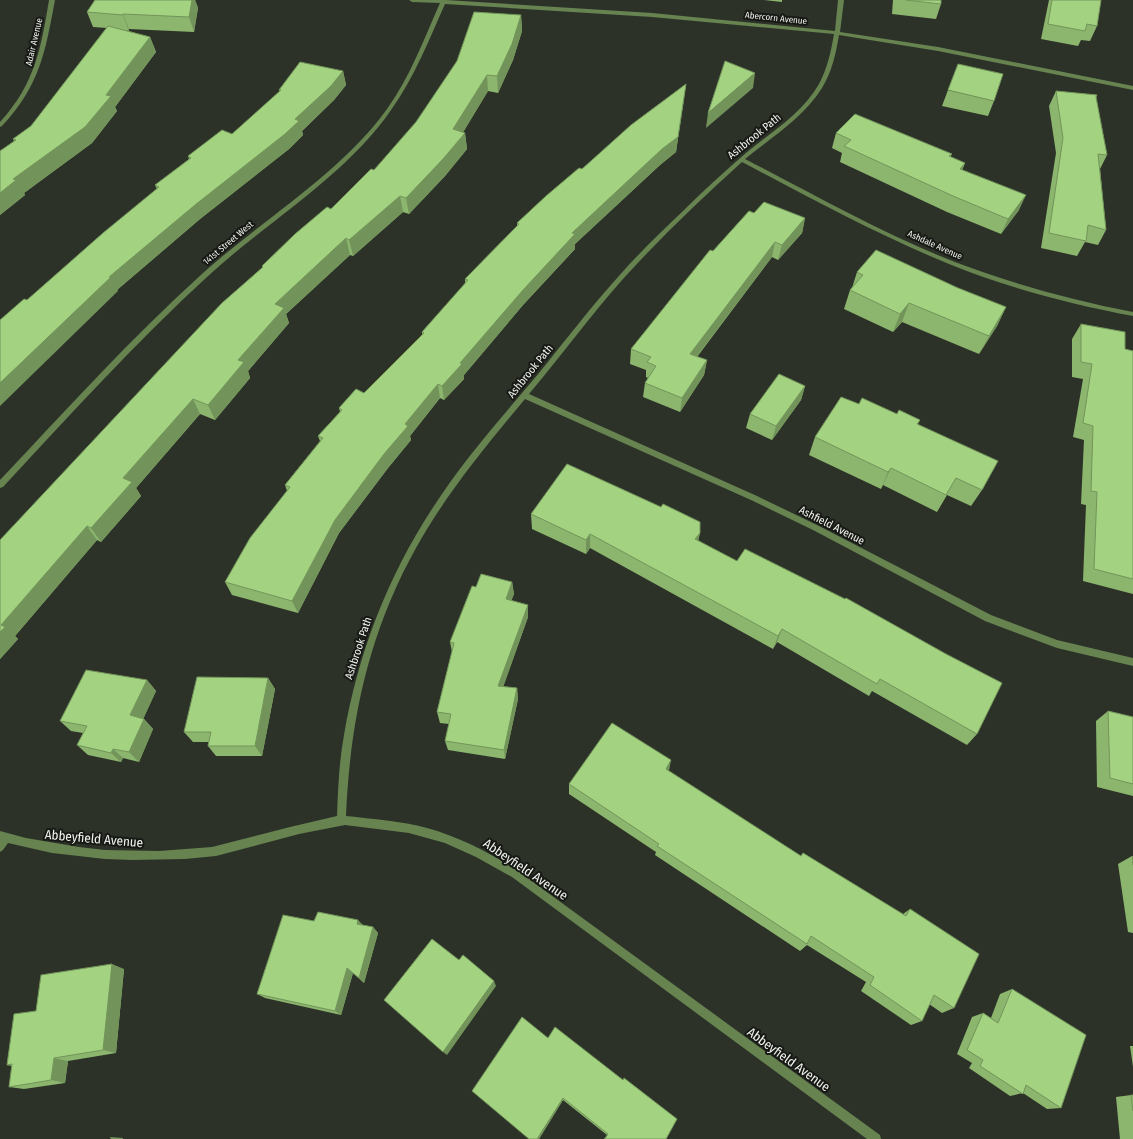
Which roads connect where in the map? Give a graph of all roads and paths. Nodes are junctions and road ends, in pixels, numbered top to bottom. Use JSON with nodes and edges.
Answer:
{"nodes":[{"id":1,"x":52,"y":0,"type":"edge"},
{"id":2,"x":412,"y":0,"type":"edge"},
{"id":3,"x":841,"y":0,"type":"edge"},
{"id":4,"x":444,"y":1,"type":"junction"},
{"id":5,"x":838,"y":33,"type":"junction"},
{"id":6,"x":1133,"y":88,"type":"edge"},
{"id":7,"x":0,"y":125,"type":"edge"},
{"id":8,"x":742,"y":160,"type":"junction"},
{"id":9,"x":1133,"y":314,"type":"edge"},
{"id":10,"x":524,"y":395,"type":"junction"},
{"id":11,"x":0,"y":485,"type":"edge"},
{"id":12,"x":1133,"y":662,"type":"edge"},
{"id":13,"x":341,"y":820,"type":"junction"},
{"id":14,"x":3,"y":837,"type":"edge"},
{"id":15,"x":0,"y":848,"type":"edge"},
{"id":16,"x":876,"y":1139,"type":"edge"}],
"edges":[{"from":1,"to":7,"type":"street","name":"Adair Avenue"},
{"from":2,"to":4,"type":"street","name":"Abercorn Avenue"},
{"from":3,"to":5,"type":"street","name":"Ashbrook Path"},
{"from":4,"to":5,"type":"street","name":"Abercorn Avenue"},
{"from":4,"to":11,"type":"street","name":"141st Street West"},
{"from":5,"to":6,"type":"street","name":"Abercorn Avenue"},
{"from":5,"to":8,"type":"street","name":"Ashbrook Path"},
{"from":8,"to":9,"type":"street","name":"Ashdale Avenue"},
{"from":8,"to":10,"type":"street","name":"Ashbrook Path"},
{"from":10,"to":12,"type":"street","name":"Ashfield Avenue"},
{"from":10,"to":13,"type":"street","name":"Ashbrook Path"},
{"from":13,"to":14,"type":"street","name":"Abbeyfield Avenue"},
{"from":13,"to":16,"type":"street","name":"Abbeyfield Avenue"},
{"from":14,"to":15,"type":"street"}]}
